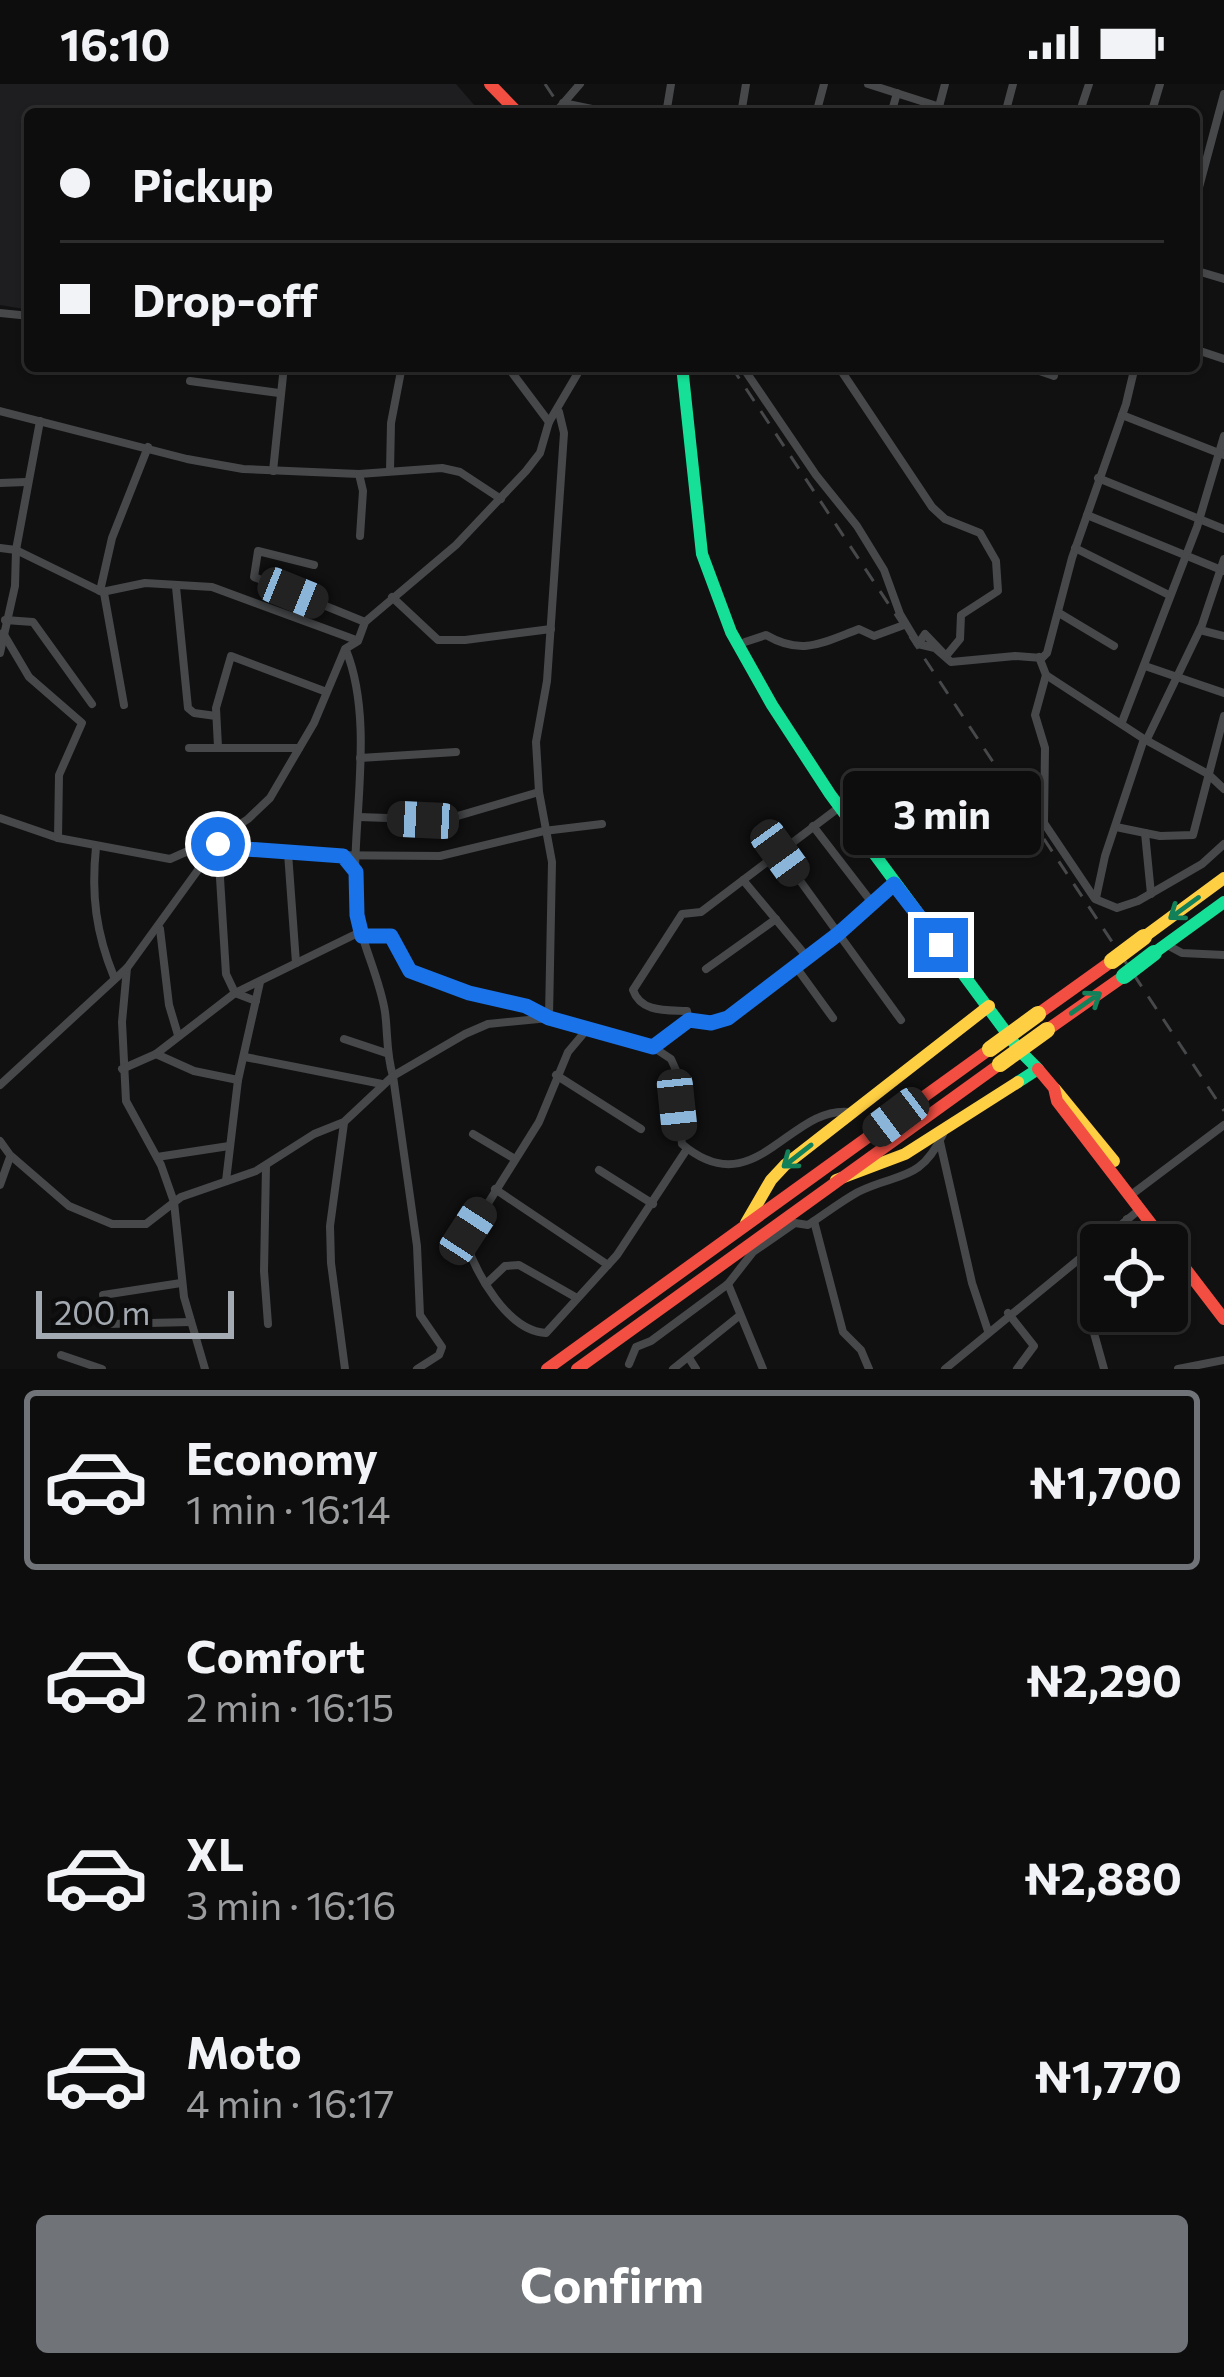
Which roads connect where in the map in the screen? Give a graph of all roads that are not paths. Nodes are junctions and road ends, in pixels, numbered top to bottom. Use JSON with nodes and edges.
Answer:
{"nodes":[{"id":1,"x":479,"y":84,"type":"edge"},
{"id":2,"x":490,"y":84,"type":"edge"},
{"id":3,"x":566,"y":84,"type":"edge"},
{"id":4,"x":868,"y":84,"type":"edge"},
{"id":5,"x":576,"y":88,"type":"edge"},
{"id":6,"x":897,"y":93,"type":"junction"},
{"id":7,"x":1224,"y":94,"type":"edge"},
{"id":8,"x":563,"y":104,"type":"junction"},
{"id":9,"x":501,"y":108,"type":"edge"},
{"id":10,"x":512,"y":108,"type":"edge"},
{"id":11,"x":559,"y":108,"type":"edge"},
{"id":12,"x":576,"y":108,"type":"edge"},
{"id":13,"x":893,"y":108,"type":"edge"},
{"id":14,"x":934,"y":108,"type":"edge"},
{"id":15,"x":1200,"y":184,"type":"edge"},
{"id":16,"x":283,"y":372,"type":"edge"},
{"id":17,"x":401,"y":372,"type":"edge"},
{"id":18,"x":512,"y":372,"type":"edge"},
{"id":19,"x":578,"y":372,"type":"edge"},
{"id":20,"x":686,"y":372,"type":"edge"},
{"id":21,"x":687,"y":372,"type":"edge"},
{"id":22,"x":746,"y":372,"type":"edge"},
{"id":23,"x":842,"y":372,"type":"edge"},
{"id":24,"x":1042,"y":372,"type":"edge"},
{"id":25,"x":1133,"y":372,"type":"edge"},
{"id":26,"x":1054,"y":376,"type":"dead end"},
{"id":27,"x":190,"y":381,"type":"dead end"},
{"id":28,"x":279,"y":393,"type":"junction"},
{"id":29,"x":0,"y":411,"type":"edge"},
{"id":30,"x":558,"y":411,"type":"junction"},
{"id":31,"x":1122,"y":415,"type":"junction"},
{"id":32,"x":40,"y":421,"type":"junction"},
{"id":33,"x":549,"y":422,"type":"junction"},
{"id":34,"x":1224,"y":436,"type":"edge"},
{"id":35,"x":148,"y":446,"type":"junction"},
{"id":36,"x":1221,"y":454,"type":"edge"},
{"id":37,"x":273,"y":471,"type":"junction"},
{"id":38,"x":390,"y":471,"type":"junction"},
{"id":39,"x":359,"y":474,"type":"junction"},
{"id":40,"x":1098,"y":478,"type":"junction"},
{"id":41,"x":26,"y":482,"type":"junction"},
{"id":42,"x":0,"y":483,"type":"edge"},
{"id":43,"x":501,"y":499,"type":"junction"},
{"id":44,"x":1088,"y":514,"type":"junction"},
{"id":45,"x":1199,"y":519,"type":"junction"},
{"id":46,"x":1224,"y":529,"type":"edge"},
{"id":47,"x":360,"y":536,"type":"dead end"},
{"id":48,"x":0,"y":548,"type":"edge"},
{"id":49,"x":1076,"y":548,"type":"junction"},
{"id":50,"x":16,"y":550,"type":"junction"},
{"id":51,"x":1186,"y":554,"type":"junction"},
{"id":52,"x":1224,"y":559,"type":"edge"},
{"id":53,"x":314,"y":565,"type":"dead end"},
{"id":54,"x":1221,"y":570,"type":"edge"},
{"id":55,"x":176,"y":587,"type":"junction"},
{"id":56,"x":102,"y":592,"type":"junction"},
{"id":57,"x":1169,"y":595,"type":"junction"},
{"id":58,"x":392,"y":597,"type":"junction"},
{"id":59,"x":1058,"y":613,"type":"junction"},
{"id":60,"x":5,"y":620,"type":"junction"},
{"id":61,"x":365,"y":622,"type":"junction"},
{"id":62,"x":906,"y":626,"type":"junction"},
{"id":63,"x":551,"y":629,"type":"junction"},
{"id":64,"x":1200,"y":630,"type":"junction"},
{"id":65,"x":3,"y":633,"type":"junction"},
{"id":66,"x":1224,"y":636,"type":"edge"},
{"id":67,"x":358,"y":641,"type":"junction"},
{"id":68,"x":745,"y":642,"type":"junction"},
{"id":69,"x":918,"y":644,"type":"junction"},
{"id":70,"x":1114,"y":646,"type":"dead end"},
{"id":71,"x":345,"y":649,"type":"junction"},
{"id":72,"x":0,"y":653,"type":"edge"},
{"id":73,"x":1039,"y":657,"type":"junction"},
{"id":74,"x":1145,"y":666,"type":"junction"},
{"id":75,"x":1046,"y":675,"type":"junction"},
{"id":76,"x":1178,"y":680,"type":"junction"},
{"id":77,"x":324,"y":691,"type":"junction"},
{"id":78,"x":1224,"y":693,"type":"edge"},
{"id":79,"x":92,"y":704,"type":"dead end"},
{"id":80,"x":124,"y":705,"type":"dead end"},
{"id":81,"x":215,"y":716,"type":"junction"},
{"id":82,"x":1224,"y":716,"type":"edge"},
{"id":83,"x":1122,"y":722,"type":"junction"},
{"id":84,"x":1145,"y":739,"type":"junction"},
{"id":85,"x":218,"y":747,"type":"junction"},
{"id":86,"x":189,"y":748,"type":"dead end"},
{"id":87,"x":299,"y":748,"type":"junction"},
{"id":88,"x":456,"y":752,"type":"dead end"},
{"id":89,"x":360,"y":758,"type":"junction"},
{"id":90,"x":1208,"y":774,"type":"junction"},
{"id":91,"x":1224,"y":789,"type":"edge"},
{"id":92,"x":538,"y":792,"type":"junction"},
{"id":93,"x":837,"y":809,"type":"junction"},
{"id":94,"x":359,"y":817,"type":"junction"},
{"id":95,"x":0,"y":818,"type":"edge"},
{"id":96,"x":602,"y":824,"type":"dead end"},
{"id":97,"x":813,"y":826,"type":"junction"},
{"id":98,"x":1116,"y":827,"type":"junction"},
{"id":99,"x":544,"y":831,"type":"junction"},
{"id":100,"x":1145,"y":833,"type":"junction"},
{"id":101,"x":58,"y":838,"type":"junction"},
{"id":102,"x":220,"y":842,"type":"junction"},
{"id":103,"x":1224,"y":844,"type":"edge"},
{"id":104,"x":96,"y":847,"type":"junction"},
{"id":105,"x":780,"y":853,"type":"junction"},
{"id":106,"x":288,"y":854,"type":"junction"},
{"id":107,"x":343,"y":856,"type":"junction"},
{"id":108,"x":358,"y":856,"type":"junction"},
{"id":109,"x":356,"y":872,"type":"junction"},
{"id":110,"x":1224,"y":878,"type":"edge"},
{"id":111,"x":743,"y":880,"type":"junction"},
{"id":112,"x":894,"y":884,"type":"junction"},
{"id":113,"x":1150,"y":894,"type":"junction"},
{"id":114,"x":1096,"y":899,"type":"junction"},
{"id":115,"x":1224,"y":902,"type":"edge"},
{"id":116,"x":873,"y":904,"type":"junction"},
{"id":117,"x":776,"y":919,"type":"junction"},
{"id":118,"x":160,"y":927,"type":"junction"},
{"id":119,"x":361,"y":934,"type":"junction"},
{"id":120,"x":838,"y":934,"type":"junction"},
{"id":121,"x":1154,"y":945,"type":"junction"},
{"id":122,"x":1224,"y":955,"type":"edge"},
{"id":123,"x":808,"y":958,"type":"junction"},
{"id":124,"x":296,"y":963,"type":"junction"},
{"id":125,"x":796,"y":967,"type":"junction"},
{"id":126,"x":128,"y":968,"type":"junction"},
{"id":127,"x":706,"y":969,"type":"dead end"},
{"id":128,"x":114,"y":977,"type":"junction"},
{"id":129,"x":260,"y":980,"type":"junction"},
{"id":130,"x":235,"y":994,"type":"junction"},
{"id":131,"x":256,"y":1001,"type":"junction"},
{"id":132,"x":988,"y":1006,"type":"junction"},
{"id":133,"x":548,"y":1016,"type":"junction"},
{"id":134,"x":833,"y":1018,"type":"dead end"},
{"id":135,"x":689,"y":1020,"type":"junction"},
{"id":136,"x":901,"y":1020,"type":"dead end"},
{"id":137,"x":589,"y":1027,"type":"junction"},
{"id":138,"x":178,"y":1035,"type":"junction"},
{"id":139,"x":344,"y":1039,"type":"dead end"},
{"id":140,"x":653,"y":1047,"type":"junction"},
{"id":141,"x":386,"y":1053,"type":"junction"},
{"id":142,"x":156,"y":1054,"type":"junction"},
{"id":143,"x":245,"y":1057,"type":"junction"},
{"id":144,"x":1033,"y":1062,"type":"junction"},
{"id":145,"x":122,"y":1069,"type":"junction"},
{"id":146,"x":556,"y":1075,"type":"junction"},
{"id":147,"x":393,"y":1076,"type":"junction"},
{"id":148,"x":238,"y":1080,"type":"junction"},
{"id":149,"x":382,"y":1084,"type":"junction"},
{"id":150,"x":0,"y":1085,"type":"edge"},
{"id":151,"x":852,"y":1113,"type":"junction"},
{"id":152,"x":344,"y":1122,"type":"junction"},
{"id":153,"x":901,"y":1124,"type":"junction"},
{"id":154,"x":1224,"y":1125,"type":"edge"},
{"id":155,"x":641,"y":1130,"type":"dead end"},
{"id":156,"x":473,"y":1134,"type":"dead end"},
{"id":157,"x":943,"y":1134,"type":"junction"},
{"id":158,"x":0,"y":1141,"type":"edge"},
{"id":159,"x":229,"y":1147,"type":"junction"},
{"id":160,"x":687,"y":1149,"type":"junction"},
{"id":161,"x":10,"y":1155,"type":"junction"},
{"id":162,"x":157,"y":1157,"type":"junction"},
{"id":163,"x":515,"y":1159,"type":"junction"},
{"id":164,"x":21,"y":1165,"type":"junction"},
{"id":165,"x":266,"y":1166,"type":"junction"},
{"id":166,"x":8,"y":1169,"type":"junction"},
{"id":167,"x":599,"y":1170,"type":"dead end"},
{"id":168,"x":836,"y":1180,"type":"junction"},
{"id":169,"x":226,"y":1181,"type":"junction"},
{"id":170,"x":0,"y":1185,"type":"edge"},
{"id":171,"x":495,"y":1189,"type":"junction"},
{"id":172,"x":174,"y":1202,"type":"junction"},
{"id":173,"x":1134,"y":1203,"type":"junction"},
{"id":174,"x":653,"y":1204,"type":"junction"},
{"id":175,"x":814,"y":1221,"type":"junction"},
{"id":176,"x":1130,"y":1224,"type":"edge"},
{"id":177,"x":737,"y":1233,"type":"junction"},
{"id":178,"x":608,"y":1265,"type":"junction"},
{"id":179,"x":182,"y":1283,"type":"junction"},
{"id":180,"x":487,"y":1283,"type":"junction"},
{"id":181,"x":728,"y":1283,"type":"junction"},
{"id":182,"x":103,"y":1295,"type":"dead end"},
{"id":183,"x":578,"y":1298,"type":"junction"},
{"id":184,"x":1224,"y":1306,"type":"edge"},
{"id":185,"x":1008,"y":1313,"type":"junction"},
{"id":186,"x":740,"y":1316,"type":"junction"},
{"id":187,"x":1224,"y":1319,"type":"edge"},
{"id":188,"x":191,"y":1322,"type":"junction"},
{"id":189,"x":108,"y":1324,"type":"dead end"},
{"id":190,"x":268,"y":1324,"type":"dead end"},
{"id":191,"x":988,"y":1331,"type":"junction"},
{"id":192,"x":1094,"y":1332,"type":"edge"},
{"id":193,"x":61,"y":1355,"type":"dead end"},
{"id":194,"x":688,"y":1358,"type":"junction"},
{"id":195,"x":1224,"y":1360,"type":"edge"},
{"id":196,"x":629,"y":1364,"type":"dead end"},
{"id":197,"x":952,"y":1366,"type":"edge"},
{"id":198,"x":102,"y":1369,"type":"edge"},
{"id":199,"x":205,"y":1369,"type":"edge"},
{"id":200,"x":344,"y":1369,"type":"edge"},
{"id":201,"x":417,"y":1369,"type":"edge"},
{"id":202,"x":548,"y":1369,"type":"edge"},
{"id":203,"x":577,"y":1369,"type":"edge"},
{"id":204,"x":674,"y":1369,"type":"edge"},
{"id":205,"x":696,"y":1369,"type":"edge"},
{"id":206,"x":763,"y":1369,"type":"edge"},
{"id":207,"x":869,"y":1369,"type":"edge"},
{"id":208,"x":1017,"y":1369,"type":"edge"},
{"id":209,"x":1104,"y":1369,"type":"edge"},
{"id":210,"x":1178,"y":1369,"type":"edge"}],
"edges":[{"from":1,"to":9,"type":"main road"},
{"from":2,"to":10,"type":"main road"},
{"from":3,"to":5,"type":"street"},
{"from":4,"to":6,"type":"street"},
{"from":5,"to":8,"type":"street"},
{"from":6,"to":13,"type":"street"},
{"from":6,"to":14,"type":"street"},
{"from":7,"to":15,"type":"street"},
{"from":8,"to":11,"type":"street"},
{"from":8,"to":12,"type":"street"},
{"from":16,"to":28,"type":"street"},
{"from":17,"to":38,"type":"street"},
{"from":18,"to":33,"type":"street"},
{"from":19,"to":30,"type":"street"},
{"from":20,"to":93,"type":"main road"},
{"from":21,"to":68,"type":"main road"},
{"from":22,"to":62,"type":"street"},
{"from":23,"to":69,"type":"street"},
{"from":24,"to":26,"type":"street"},
{"from":25,"to":31,"type":"street"},
{"from":27,"to":28,"type":"street"},
{"from":28,"to":37,"type":"street"},
{"from":29,"to":32,"type":"street"},
{"from":30,"to":33,"type":"street"},
{"from":30,"to":63,"type":"street"},
{"from":31,"to":36,"type":"street"},
{"from":31,"to":40,"type":"street"},
{"from":32,"to":35,"type":"street"},
{"from":32,"to":41,"type":"street"},
{"from":33,"to":43,"type":"street"},
{"from":34,"to":36,"type":"street"},
{"from":35,"to":37,"type":"street"},
{"from":35,"to":56,"type":"street"},
{"from":36,"to":45,"type":"street"},
{"from":37,"to":39,"type":"street"},
{"from":38,"to":39,"type":"street"},
{"from":38,"to":43,"type":"street"},
{"from":39,"to":47,"type":"street"},
{"from":40,"to":44,"type":"street"},
{"from":40,"to":45,"type":"street"},
{"from":41,"to":42,"type":"street"},
{"from":41,"to":50,"type":"street"},
{"from":43,"to":58,"type":"street"},
{"from":44,"to":49,"type":"street"},
{"from":44,"to":51,"type":"street"},
{"from":45,"to":46,"type":"street"},
{"from":45,"to":51,"type":"street"},
{"from":48,"to":50,"type":"street"},
{"from":49,"to":57,"type":"street"},
{"from":49,"to":59,"type":"street"},
{"from":50,"to":56,"type":"street"},
{"from":50,"to":60,"type":"street"},
{"from":51,"to":54,"type":"street"},
{"from":51,"to":57,"type":"street"},
{"from":52,"to":54,"type":"street"},
{"from":53,"to":61,"type":"street"},
{"from":54,"to":64,"type":"street"},
{"from":55,"to":56,"type":"street"},
{"from":55,"to":67,"type":"street"},
{"from":55,"to":81,"type":"street"},
{"from":56,"to":80,"type":"street"},
{"from":57,"to":74,"type":"street"},
{"from":58,"to":61,"type":"street"},
{"from":58,"to":63,"type":"street"},
{"from":59,"to":70,"type":"street"},
{"from":59,"to":73,"type":"street"},
{"from":60,"to":65,"type":"street"},
{"from":60,"to":79,"type":"street"},
{"from":61,"to":67,"type":"street"},
{"from":62,"to":68,"type":"street"},
{"from":62,"to":69,"type":"street"},
{"from":63,"to":92,"type":"street"},
{"from":64,"to":66,"type":"street"},
{"from":64,"to":76,"type":"street"},
{"from":65,"to":72,"type":"street"},
{"from":65,"to":101,"type":"street"},
{"from":67,"to":71,"type":"street"},
{"from":68,"to":144,"type":"main road"},
{"from":69,"to":73,"type":"street"},
{"from":71,"to":77,"type":"street"},
{"from":71,"to":89,"type":"street"},
{"from":73,"to":75,"type":"street"},
{"from":74,"to":76,"type":"street"},
{"from":74,"to":83,"type":"street"},
{"from":75,"to":83,"type":"street"},
{"from":75,"to":114,"type":"street"},
{"from":76,"to":78,"type":"street"},
{"from":76,"to":84,"type":"street"},
{"from":77,"to":81,"type":"street"},
{"from":77,"to":87,"type":"street"},
{"from":81,"to":85,"type":"street"},
{"from":82,"to":90,"type":"street"},
{"from":83,"to":84,"type":"street"},
{"from":84,"to":90,"type":"street"},
{"from":84,"to":98,"type":"street"},
{"from":85,"to":86,"type":"street"},
{"from":85,"to":87,"type":"street"},
{"from":87,"to":102,"type":"street"},
{"from":88,"to":89,"type":"street"},
{"from":89,"to":94,"type":"street"},
{"from":90,"to":91,"type":"street"},
{"from":90,"to":100,"type":"street"},
{"from":92,"to":94,"type":"street"},
{"from":92,"to":99,"type":"street"},
{"from":93,"to":97,"type":"street"},
{"from":93,"to":112,"type":"main road"},
{"from":94,"to":108,"type":"street"},
{"from":95,"to":101,"type":"street"},
{"from":96,"to":99,"type":"street"},
{"from":97,"to":105,"type":"street"},
{"from":97,"to":116,"type":"street"},
{"from":98,"to":100,"type":"street"},
{"from":98,"to":114,"type":"street"},
{"from":99,"to":108,"type":"street"},
{"from":99,"to":133,"type":"street"},
{"from":100,"to":113,"type":"street"},
{"from":101,"to":104,"type":"street"},
{"from":102,"to":104,"type":"street"},
{"from":102,"to":106,"type":"street"},
{"from":102,"to":118,"type":"street"},
{"from":102,"to":130,"type":"street"},
{"from":103,"to":113,"type":"street"},
{"from":104,"to":128,"type":"street"},
{"from":105,"to":111,"type":"street"},
{"from":105,"to":120,"type":"street"},
{"from":106,"to":107,"type":"street"},
{"from":106,"to":124,"type":"street"},
{"from":107,"to":108,"type":"street"},
{"from":107,"to":109,"type":"street"},
{"from":108,"to":109,"type":"street"},
{"from":109,"to":119,"type":"street"},
{"from":110,"to":121,"type":"main road","one_way":true},
{"from":111,"to":117,"type":"street"},
{"from":111,"to":135,"type":"street"},
{"from":112,"to":116,"type":"street"},
{"from":112,"to":132,"type":"main road"},
{"from":113,"to":114,"type":"street"},
{"from":115,"to":121,"type":"main road"},
{"from":116,"to":120,"type":"street"},
{"from":117,"to":123,"type":"street"},
{"from":117,"to":127,"type":"street"},
{"from":118,"to":126,"type":"street"},
{"from":118,"to":138,"type":"street"},
{"from":119,"to":124,"type":"street"},
{"from":119,"to":133,"type":"street"},
{"from":119,"to":141,"type":"street"},
{"from":120,"to":123,"type":"street"},
{"from":120,"to":136,"type":"street"},
{"from":121,"to":122,"type":"street"},
{"from":121,"to":153,"type":"main road","bridge":true},
{"from":123,"to":125,"type":"street"},
{"from":124,"to":129,"type":"street"},
{"from":125,"to":134,"type":"street"},
{"from":125,"to":135,"type":"street"},
{"from":126,"to":128,"type":"street"},
{"from":126,"to":145,"type":"street"},
{"from":128,"to":150,"type":"street"},
{"from":129,"to":130,"type":"street"},
{"from":129,"to":131,"type":"street"},
{"from":130,"to":131,"type":"street"},
{"from":130,"to":138,"type":"street"},
{"from":131,"to":143,"type":"street"},
{"from":132,"to":144,"type":"main road"},
{"from":132,"to":151,"type":"main road"},
{"from":133,"to":137,"type":"street"},
{"from":133,"to":147,"type":"street"},
{"from":135,"to":140,"type":"street"},
{"from":137,"to":140,"type":"street"},
{"from":137,"to":146,"type":"street"},
{"from":138,"to":142,"type":"street"},
{"from":139,"to":141,"type":"street"},
{"from":140,"to":160,"type":"street"},
{"from":141,"to":147,"type":"street"},
{"from":142,"to":145,"type":"street"},
{"from":142,"to":148,"type":"street"},
{"from":143,"to":148,"type":"street"},
{"from":143,"to":149,"type":"street"},
{"from":144,"to":157,"type":"main road"},
{"from":144,"to":173,"type":"main road"},
{"from":145,"to":162,"type":"street"},
{"from":146,"to":155,"type":"street"},
{"from":146,"to":163,"type":"street"},
{"from":147,"to":149,"type":"street"},
{"from":147,"to":201,"type":"street"},
{"from":148,"to":159,"type":"street"},
{"from":149,"to":152,"type":"street"},
{"from":151,"to":160,"type":"street"},
{"from":151,"to":177,"type":"main road","one_way":true},
{"from":152,"to":165,"type":"street"},
{"from":152,"to":200,"type":"street"},
{"from":153,"to":168,"type":"main road"},
{"from":153,"to":177,"type":"main road"},
{"from":154,"to":173,"type":"street"},
{"from":156,"to":163,"type":"street"},
{"from":157,"to":168,"type":"main road"},
{"from":157,"to":175,"type":"street"},
{"from":157,"to":191,"type":"street"},
{"from":158,"to":161,"type":"street"},
{"from":159,"to":162,"type":"street"},
{"from":159,"to":169,"type":"street"},
{"from":160,"to":174,"type":"street"},
{"from":161,"to":164,"type":"street"},
{"from":161,"to":166,"type":"street"},
{"from":162,"to":172,"type":"street"},
{"from":163,"to":171,"type":"street"},
{"from":164,"to":166,"type":"street"},
{"from":164,"to":172,"type":"street"},
{"from":165,"to":169,"type":"street"},
{"from":165,"to":190,"type":"street"},
{"from":166,"to":170,"type":"street"},
{"from":167,"to":174,"type":"street"},
{"from":168,"to":203,"type":"main road"},
{"from":169,"to":172,"type":"street"},
{"from":171,"to":178,"type":"street"},
{"from":171,"to":180,"type":"street"},
{"from":172,"to":179,"type":"street"},
{"from":173,"to":176,"type":"street"},
{"from":173,"to":184,"type":"main road"},
{"from":173,"to":185,"type":"street"},
{"from":173,"to":187,"type":"main road"},
{"from":174,"to":178,"type":"street"},
{"from":175,"to":181,"type":"street"},
{"from":175,"to":207,"type":"street"},
{"from":177,"to":202,"type":"main road"},
{"from":178,"to":183,"type":"street"},
{"from":179,"to":182,"type":"street"},
{"from":179,"to":188,"type":"street"},
{"from":180,"to":183,"type":"street"},
{"from":180,"to":183,"type":"street"},
{"from":181,"to":186,"type":"street"},
{"from":181,"to":196,"type":"street"},
{"from":185,"to":191,"type":"street"},
{"from":185,"to":208,"type":"street"},
{"from":186,"to":194,"type":"street"},
{"from":186,"to":206,"type":"street"},
{"from":188,"to":189,"type":"street"},
{"from":188,"to":199,"type":"street"},
{"from":191,"to":197,"type":"street"},
{"from":192,"to":209,"type":"street"},
{"from":193,"to":198,"type":"street"},
{"from":194,"to":204,"type":"street"},
{"from":194,"to":205,"type":"street"},
{"from":195,"to":210,"type":"street"}]}
